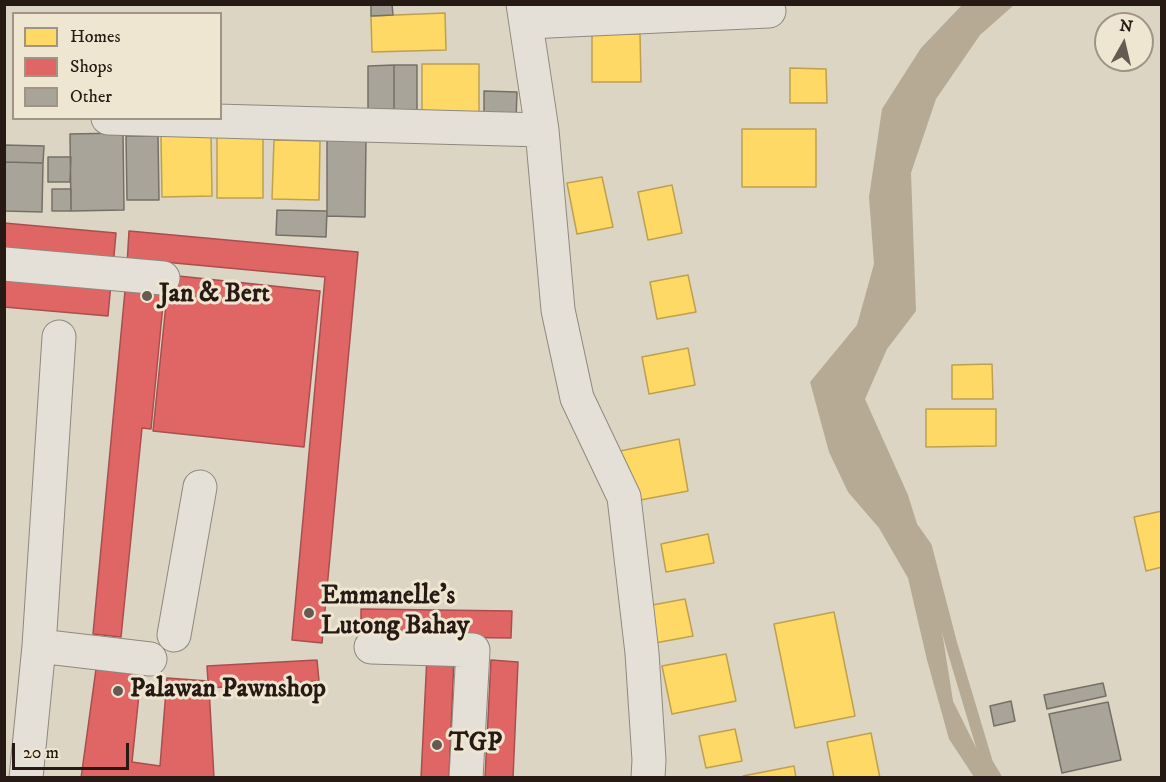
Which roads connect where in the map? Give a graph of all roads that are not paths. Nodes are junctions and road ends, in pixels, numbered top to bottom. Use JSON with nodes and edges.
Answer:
{"nodes":[{"id":1,"x":769,"y":11,"type":"dead end"},
{"id":2,"x":525,"y":13,"type":"edge"},
{"id":3,"x":180,"y":120,"type":"edge"},
{"id":4,"x":542,"y":130,"type":"junction"},
{"id":5,"x":4,"y":264,"type":"edge"},
{"id":6,"x":163,"y":278,"type":"dead end"},
{"id":7,"x":59,"y":337,"type":"dead end"},
{"id":8,"x":200,"y":487,"type":"dead end"},
{"id":9,"x":174,"y":635,"type":"dead end"},
{"id":10,"x":39,"y":646,"type":"junction"},
{"id":11,"x":371,"y":647,"type":"dead end"},
{"id":12,"x":150,"y":659,"type":"dead end"},
{"id":13,"x":26,"y":777,"type":"edge"},
{"id":14,"x":466,"y":777,"type":"edge"},
{"id":15,"x":648,"y":777,"type":"edge"}],
"edges":[{"from":1,"to":2,"type":"street"},
{"from":2,"to":4,"type":"street"},
{"from":3,"to":4,"type":"street"},
{"from":4,"to":15,"type":"street"},
{"from":5,"to":6,"type":"street"},
{"from":7,"to":10,"type":"street"},
{"from":8,"to":9,"type":"street"},
{"from":10,"to":12,"type":"street"},
{"from":10,"to":13,"type":"street"},
{"from":11,"to":14,"type":"street"}]}
